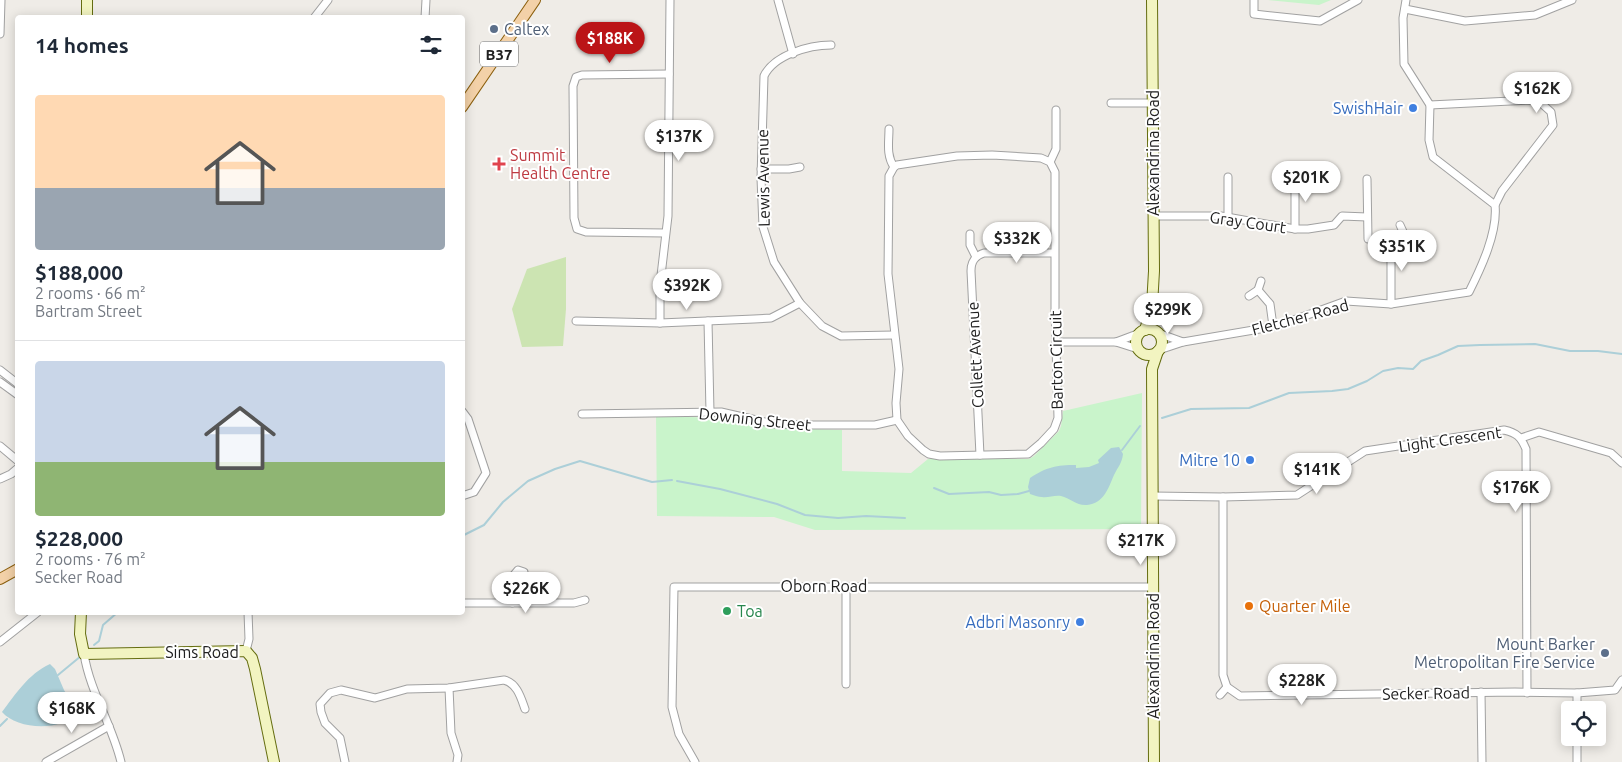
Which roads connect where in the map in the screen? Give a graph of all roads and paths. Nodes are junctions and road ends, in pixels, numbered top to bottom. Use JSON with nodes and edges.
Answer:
{"nodes":[{"id":1,"x":0,"y":0,"type":"edge"},
{"id":2,"x":87,"y":0,"type":"edge"},
{"id":3,"x":328,"y":0,"type":"edge"},
{"id":4,"x":426,"y":0,"type":"edge"},
{"id":5,"x":535,"y":0,"type":"edge"},
{"id":6,"x":670,"y":0,"type":"edge"},
{"id":7,"x":778,"y":0,"type":"edge"},
{"id":8,"x":1152,"y":0,"type":"edge"},
{"id":9,"x":1254,"y":0,"type":"edge"},
{"id":10,"x":1358,"y":0,"type":"edge"},
{"id":11,"x":1406,"y":0,"type":"edge"},
{"id":12,"x":1572,"y":0,"type":"edge"},
{"id":13,"x":1404,"y":9,"type":"junction"},
{"id":14,"x":87,"y":15,"type":"edge"},
{"id":15,"x":316,"y":15,"type":"edge"},
{"id":16,"x":426,"y":15,"type":"edge"},
{"id":17,"x":0,"y":34,"type":"edge"},
{"id":18,"x":831,"y":45,"type":"dead end"},
{"id":19,"x":792,"y":54,"type":"junction"},
{"id":20,"x":669,"y":74,"type":"junction"},
{"id":21,"x":465,"y":103,"type":"edge"},
{"id":22,"x":1111,"y":103,"type":"dead end"},
{"id":23,"x":1153,"y":103,"type":"junction"},
{"id":24,"x":1430,"y":105,"type":"junction"},
{"id":25,"x":1056,"y":110,"type":"dead end"},
{"id":26,"x":889,"y":129,"type":"dead end"},
{"id":27,"x":1050,"y":162,"type":"junction"},
{"id":28,"x":800,"y":167,"type":"dead end"},
{"id":29,"x":894,"y":167,"type":"junction"},
{"id":30,"x":761,"y":169,"type":"junction"},
{"id":31,"x":1228,"y":177,"type":"dead end"},
{"id":32,"x":1295,"y":178,"type":"dead end"},
{"id":33,"x":1367,"y":179,"type":"dead end"},
{"id":34,"x":1495,"y":205,"type":"junction"},
{"id":35,"x":1154,"y":216,"type":"junction"},
{"id":36,"x":1228,"y":217,"type":"junction"},
{"id":37,"x":1367,"y":217,"type":"junction"},
{"id":38,"x":1400,"y":225,"type":"dead end"},
{"id":39,"x":1295,"y":229,"type":"junction"},
{"id":40,"x":665,"y":233,"type":"junction"},
{"id":41,"x":970,"y":234,"type":"dead end"},
{"id":42,"x":1405,"y":236,"type":"junction"},
{"id":43,"x":1368,"y":239,"type":"dead end"},
{"id":44,"x":1415,"y":240,"type":"dead end"},
{"id":45,"x":1054,"y":253,"type":"junction"},
{"id":46,"x":976,"y":257,"type":"junction"},
{"id":47,"x":1261,"y":281,"type":"dead end"},
{"id":48,"x":1258,"y":290,"type":"junction"},
{"id":49,"x":1248,"y":296,"type":"dead end"},
{"id":50,"x":800,"y":303,"type":"junction"},
{"id":51,"x":1391,"y":304,"type":"junction"},
{"id":52,"x":576,"y":321,"type":"dead end"},
{"id":53,"x":708,"y":321,"type":"junction"},
{"id":54,"x":660,"y":323,"type":"junction"},
{"id":55,"x":1273,"y":326,"type":"junction"},
{"id":56,"x":1149,"y":332,"type":"junction"},
{"id":57,"x":894,"y":335,"type":"junction"},
{"id":58,"x":1056,"y":342,"type":"junction"},
{"id":59,"x":1116,"y":342,"type":"junction"},
{"id":60,"x":1183,"y":342,"type":"junction"},
{"id":61,"x":1158,"y":350,"type":"junction"},
{"id":62,"x":1140,"y":351,"type":"junction"},
{"id":63,"x":1152,"y":369,"type":"junction"},
{"id":64,"x":0,"y":370,"type":"edge"},
{"id":65,"x":0,"y":382,"type":"edge"},
{"id":66,"x":15,"y":382,"type":"edge"},
{"id":67,"x":15,"y":393,"type":"edge"},
{"id":68,"x":710,"y":412,"type":"junction"},
{"id":69,"x":582,"y":414,"type":"dead end"},
{"id":70,"x":465,"y":415,"type":"edge"},
{"id":71,"x":896,"y":420,"type":"junction"},
{"id":72,"x":1522,"y":438,"type":"junction"},
{"id":73,"x":0,"y":446,"type":"edge"},
{"id":74,"x":980,"y":455,"type":"junction"},
{"id":75,"x":15,"y":458,"type":"edge"},
{"id":76,"x":1622,"y":463,"type":"edge"},
{"id":77,"x":15,"y":470,"type":"edge"},
{"id":78,"x":0,"y":479,"type":"edge"},
{"id":79,"x":465,"y":495,"type":"edge"},
{"id":80,"x":1153,"y":496,"type":"junction"},
{"id":81,"x":1223,"y":497,"type":"junction"},
{"id":82,"x":15,"y":571,"type":"edge"},
{"id":83,"x":0,"y":579,"type":"edge"},
{"id":84,"x":846,"y":586,"type":"junction"},
{"id":85,"x":1153,"y":587,"type":"junction"},
{"id":86,"x":585,"y":600,"type":"dead end"},
{"id":87,"x":465,"y":603,"type":"edge"},
{"id":88,"x":512,"y":603,"type":"junction"},
{"id":89,"x":523,"y":603,"type":"junction"},
{"id":90,"x":34,"y":615,"type":"edge"},
{"id":91,"x":81,"y":615,"type":"edge"},
{"id":92,"x":248,"y":615,"type":"edge"},
{"id":93,"x":0,"y":642,"type":"edge"},
{"id":94,"x":246,"y":651,"type":"junction"},
{"id":95,"x":84,"y":654,"type":"junction"},
{"id":96,"x":1622,"y":680,"type":"edge"},
{"id":97,"x":846,"y":684,"type":"dead end"},
{"id":98,"x":1228,"y":687,"type":"junction"},
{"id":99,"x":449,"y":688,"type":"junction"},
{"id":100,"x":1481,"y":692,"type":"junction"},
{"id":101,"x":1527,"y":693,"type":"junction"},
{"id":102,"x":1577,"y":693,"type":"junction"},
{"id":103,"x":1220,"y":695,"type":"dead end"},
{"id":104,"x":1577,"y":701,"type":"edge"},
{"id":105,"x":525,"y":709,"type":"dead end"},
{"id":106,"x":109,"y":726,"type":"junction"},
{"id":107,"x":1577,"y":746,"type":"edge"},
{"id":108,"x":46,"y":762,"type":"edge"},
{"id":109,"x":121,"y":762,"type":"edge"},
{"id":110,"x":274,"y":762,"type":"edge"},
{"id":111,"x":345,"y":762,"type":"edge"},
{"id":112,"x":457,"y":762,"type":"edge"},
{"id":113,"x":695,"y":762,"type":"edge"},
{"id":114,"x":1154,"y":762,"type":"edge"},
{"id":115,"x":1482,"y":762,"type":"edge"},
{"id":116,"x":1577,"y":762,"type":"edge"}],
"edges":[{"from":1,"to":17,"type":"street"},
{"from":2,"to":14,"type":"main road"},
{"from":3,"to":15,"type":"street"},
{"from":4,"to":16,"type":"street"},
{"from":5,"to":21,"type":"main road","number":"B37"},
{"from":6,"to":20,"type":"street"},
{"from":7,"to":19,"type":"street"},
{"from":8,"to":23,"type":"main road","name":"Alexandrina Road"},
{"from":9,"to":10,"type":"street"},
{"from":11,"to":13,"type":"street"},
{"from":12,"to":13,"type":"street"},
{"from":13,"to":24,"type":"street"},
{"from":18,"to":19,"type":"street","name":"Lewis Avenue"},
{"from":19,"to":30,"type":"street","name":"Lewis Avenue"},
{"from":20,"to":40,"type":"street"},
{"from":20,"to":40,"type":"street"},
{"from":22,"to":23,"type":"street"},
{"from":23,"to":35,"type":"main road","name":"Alexandrina Road"},
{"from":24,"to":34,"type":"street"},
{"from":24,"to":34,"type":"street"},
{"from":25,"to":27,"type":"street"},
{"from":26,"to":29,"type":"street"},
{"from":27,"to":29,"type":"street"},
{"from":27,"to":45,"type":"street","name":"Barton Circuit"},
{"from":28,"to":30,"type":"street"},
{"from":29,"to":57,"type":"street"},
{"from":30,"to":50,"type":"street","name":"Lewis Avenue"},
{"from":31,"to":36,"type":"street"},
{"from":32,"to":39,"type":"street"},
{"from":33,"to":37,"type":"street"},
{"from":34,"to":51,"type":"street","name":"Fletcher Road"},
{"from":35,"to":36,"type":"street","name":"Gray Court"},
{"from":35,"to":56,"type":"main road","name":"Alexandrina Road"},
{"from":36,"to":39,"type":"street","name":"Gray Court"},
{"from":37,"to":39,"type":"street","name":"Gray Court"},
{"from":37,"to":43,"type":"street"},
{"from":38,"to":42,"type":"street"},
{"from":40,"to":54,"type":"street"},
{"from":41,"to":46,"type":"street","name":"Collett Avenue"},
{"from":42,"to":44,"type":"street"},
{"from":42,"to":51,"type":"street"},
{"from":45,"to":46,"type":"street"},
{"from":45,"to":58,"type":"street","name":"Barton Circuit"},
{"from":46,"to":74,"type":"street","name":"Collett Avenue"},
{"from":47,"to":48,"type":"street"},
{"from":48,"to":49,"type":"street"},
{"from":48,"to":55,"type":"street"},
{"from":50,"to":53,"type":"street"},
{"from":50,"to":57,"type":"street","name":"Lewis Avenue"},
{"from":51,"to":55,"type":"street","name":"Fletcher Road"},
{"from":52,"to":54,"type":"street"},
{"from":53,"to":54,"type":"street"},
{"from":53,"to":68,"type":"street"},
{"from":55,"to":60,"type":"street","name":"Fletcher Road"},
{"from":56,"to":59,"type":"street"},
{"from":56,"to":60,"type":"street","name":"Fletcher Road"},
{"from":56,"to":61,"type":"main road"},
{"from":56,"to":62,"type":"main road"},
{"from":57,"to":71,"type":"street"},
{"from":58,"to":59,"type":"street"},
{"from":58,"to":74,"type":"street","name":"Barton Circuit"},
{"from":59,"to":62,"type":"street"},
{"from":60,"to":61,"type":"street","name":"Fletcher Road"},
{"from":61,"to":62,"type":"main road"},
{"from":61,"to":63,"type":"main road","name":"Alexandrina Road"},
{"from":62,"to":63,"type":"main road"},
{"from":63,"to":80,"type":"main road","name":"Alexandrina Road"},
{"from":64,"to":66,"type":"street"},
{"from":65,"to":67,"type":"street"},
{"from":68,"to":69,"type":"street","name":"Downing Street"},
{"from":68,"to":71,"type":"street","name":"Downing Street"},
{"from":70,"to":79,"type":"street"},
{"from":71,"to":74,"type":"street","name":"Barton Circuit"},
{"from":72,"to":76,"type":"street"},
{"from":72,"to":81,"type":"street","name":"Light Crescent"},
{"from":72,"to":101,"type":"street","name":"Light Crescent"},
{"from":73,"to":75,"type":"street"},
{"from":77,"to":78,"type":"street"},
{"from":80,"to":81,"type":"street"},
{"from":80,"to":85,"type":"main road","name":"Alexandrina Road"},
{"from":81,"to":98,"type":"street"},
{"from":82,"to":83,"type":"main road"},
{"from":84,"to":85,"type":"street","name":"Oborn Road"},
{"from":84,"to":97,"type":"street"},
{"from":84,"to":113,"type":"street","name":"Oborn Road"},
{"from":85,"to":114,"type":"main road","name":"Alexandrina Road"},
{"from":86,"to":89,"type":"street"},
{"from":87,"to":88,"type":"street"},
{"from":88,"to":89,"type":"street"},
{"from":88,"to":89,"type":"street"},
{"from":90,"to":93,"type":"street"},
{"from":91,"to":95,"type":"main road"},
{"from":92,"to":94,"type":"street"},
{"from":94,"to":95,"type":"main road","name":"Sims Road"},
{"from":94,"to":110,"type":"main road","name":"Sims Road"},
{"from":95,"to":106,"type":"street"},
{"from":96,"to":102,"type":"street","name":"Secker Road"},
{"from":98,"to":100,"type":"street","name":"Secker Road"},
{"from":98,"to":103,"type":"street"},
{"from":99,"to":105,"type":"street"},
{"from":99,"to":111,"type":"street"},
{"from":99,"to":112,"type":"street"},
{"from":100,"to":101,"type":"street","name":"Secker Road"},
{"from":100,"to":115,"type":"street"},
{"from":101,"to":102,"type":"street","name":"Secker Road"},
{"from":102,"to":104,"type":"street"},
{"from":106,"to":108,"type":"street"},
{"from":106,"to":109,"type":"street"},
{"from":107,"to":116,"type":"street"}]}
